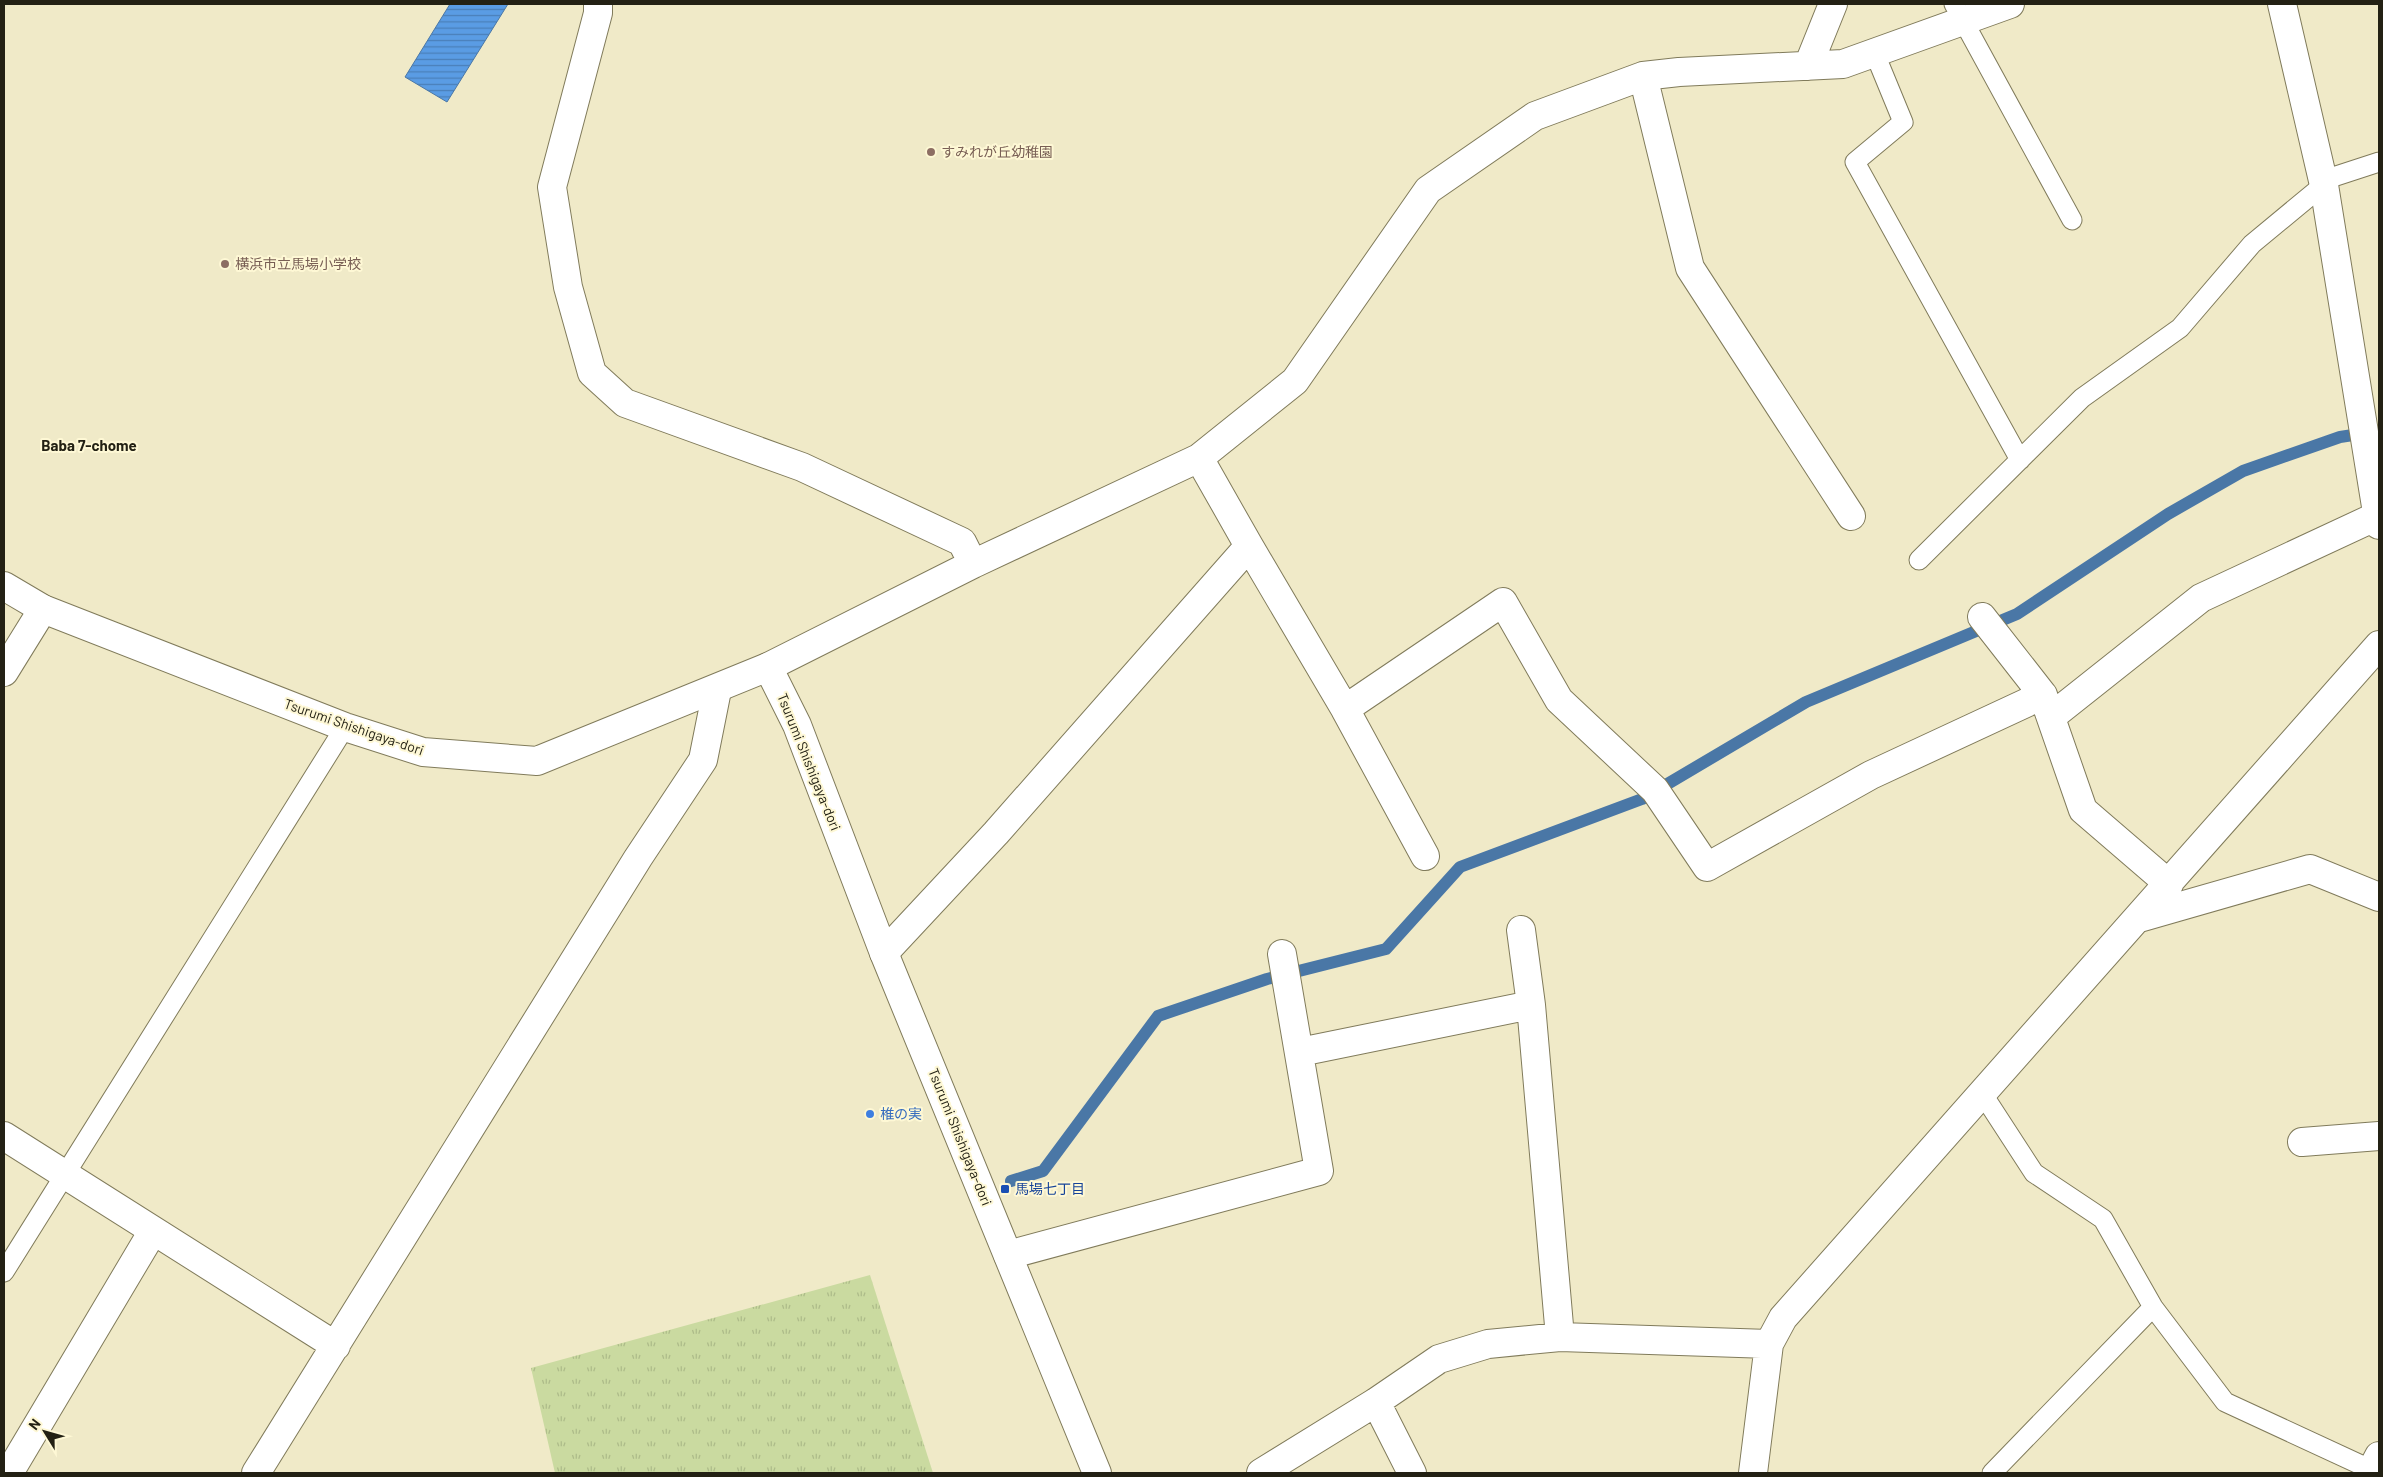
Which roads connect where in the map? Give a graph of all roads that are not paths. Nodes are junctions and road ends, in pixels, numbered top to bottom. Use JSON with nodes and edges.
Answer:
{"nodes":[{"id":1,"x":598,"y":4,"type":"edge"},
{"id":2,"x":1833,"y":4,"type":"edge"},
{"id":3,"x":2010,"y":4,"type":"edge"},
{"id":4,"x":2282,"y":4,"type":"edge"},
{"id":5,"x":1960,"y":12,"type":"edge"},
{"id":6,"x":1875,"y":54,"type":"junction"},
{"id":7,"x":1808,"y":66,"type":"junction"},
{"id":8,"x":1643,"y":76,"type":"junction"},
{"id":9,"x":2379,"y":162,"type":"edge"},
{"id":10,"x":2324,"y":185,"type":"junction"},
{"id":11,"x":2072,"y":220,"type":"dead end"},
{"id":12,"x":1199,"y":458,"type":"junction"},
{"id":13,"x":2020,"y":460,"type":"junction"},
{"id":14,"x":1851,"y":516,"type":"dead end"},
{"id":15,"x":2378,"y":520,"type":"edge"},
{"id":16,"x":1249,"y":546,"type":"junction"},
{"id":17,"x":1919,"y":560,"type":"dead end"},
{"id":18,"x":973,"y":564,"type":"junction"},
{"id":19,"x":4,"y":586,"type":"edge"},
{"id":20,"x":43,"y":609,"type":"junction"},
{"id":21,"x":1982,"y":618,"type":"dead end"},
{"id":22,"x":2379,"y":645,"type":"edge"},
{"id":23,"x":768,"y":667,"type":"junction"},
{"id":24,"x":4,"y":672,"type":"edge"},
{"id":25,"x":717,"y":690,"type":"junction"},
{"id":26,"x":2047,"y":706,"type":"junction"},
{"id":27,"x":1345,"y":709,"type":"junction"},
{"id":28,"x":345,"y":727,"type":"junction"},
{"id":29,"x":1425,"y":856,"type":"dead end"},
{"id":30,"x":2169,"y":884,"type":"junction"},
{"id":31,"x":2379,"y":897,"type":"edge"},
{"id":32,"x":2139,"y":918,"type":"junction"},
{"id":33,"x":1522,"y":930,"type":"dead end"},
{"id":34,"x":884,"y":953,"type":"junction"},
{"id":35,"x":1282,"y":954,"type":"dead end"},
{"id":36,"x":1531,"y":1005,"type":"junction"},
{"id":37,"x":1300,"y":1052,"type":"junction"},
{"id":38,"x":1982,"y":1093,"type":"junction"},
{"id":39,"x":4,"y":1136,"type":"edge"},
{"id":40,"x":2379,"y":1136,"type":"edge"},
{"id":41,"x":2302,"y":1142,"type":"dead end"},
{"id":42,"x":64,"y":1175,"type":"junction"},
{"id":43,"x":153,"y":1231,"type":"junction"},
{"id":44,"x":1008,"y":1255,"type":"junction"},
{"id":45,"x":4,"y":1272,"type":"edge"},
{"id":46,"x":2153,"y":1307,"type":"junction"},
{"id":47,"x":1560,"y":1337,"type":"junction"},
{"id":48,"x":1769,"y":1344,"type":"junction"},
{"id":49,"x":336,"y":1346,"type":"junction"},
{"id":50,"x":1376,"y":1402,"type":"junction"},
{"id":51,"x":2374,"y":1466,"type":"edge"},
{"id":52,"x":9,"y":1473,"type":"edge"},
{"id":53,"x":256,"y":1473,"type":"edge"},
{"id":54,"x":1097,"y":1473,"type":"edge"},
{"id":55,"x":1261,"y":1473,"type":"edge"},
{"id":56,"x":1412,"y":1473,"type":"edge"},
{"id":57,"x":1753,"y":1473,"type":"edge"},
{"id":58,"x":1992,"y":1473,"type":"edge"}],
"edges":[{"from":1,"to":18,"type":"street"},
{"from":2,"to":7,"type":"street"},
{"from":3,"to":5,"type":"street"},
{"from":4,"to":10,"type":"street"},
{"from":5,"to":6,"type":"street"},
{"from":5,"to":11,"type":"lane"},
{"from":6,"to":7,"type":"street"},
{"from":6,"to":13,"type":"lane"},
{"from":7,"to":8,"type":"street"},
{"from":8,"to":12,"type":"street"},
{"from":8,"to":14,"type":"street"},
{"from":9,"to":10,"type":"lane"},
{"from":10,"to":13,"type":"lane"},
{"from":10,"to":15,"type":"street"},
{"from":12,"to":16,"type":"street"},
{"from":12,"to":18,"type":"street"},
{"from":13,"to":17,"type":"lane"},
{"from":15,"to":26,"type":"street"},
{"from":16,"to":27,"type":"street"},
{"from":16,"to":34,"type":"street"},
{"from":18,"to":23,"type":"street"},
{"from":19,"to":20,"type":"street","name":"Tsurumi Shishigaya-dori"},
{"from":20,"to":24,"type":"street"},
{"from":20,"to":28,"type":"street","name":"Tsurumi Shishigaya-dori"},
{"from":21,"to":26,"type":"street"},
{"from":22,"to":30,"type":"street"},
{"from":23,"to":25,"type":"street","name":"Tsurumi Shishigaya-dori"},
{"from":23,"to":34,"type":"street","name":"Tsurumi Shishigaya-dori"},
{"from":25,"to":28,"type":"street","name":"Tsurumi Shishigaya-dori"},
{"from":25,"to":49,"type":"street"},
{"from":26,"to":27,"type":"street"},
{"from":26,"to":30,"type":"street"},
{"from":27,"to":29,"type":"street"},
{"from":28,"to":42,"type":"lane"},
{"from":30,"to":32,"type":"street"},
{"from":31,"to":32,"type":"street"},
{"from":32,"to":38,"type":"street"},
{"from":33,"to":36,"type":"street"},
{"from":34,"to":44,"type":"street","name":"Tsurumi Shishigaya-dori"},
{"from":35,"to":37,"type":"street"},
{"from":36,"to":37,"type":"street"},
{"from":36,"to":47,"type":"street"},
{"from":37,"to":44,"type":"street"},
{"from":38,"to":46,"type":"lane"},
{"from":38,"to":48,"type":"street"},
{"from":39,"to":42,"type":"street"},
{"from":40,"to":41,"type":"street"},
{"from":42,"to":43,"type":"street"},
{"from":42,"to":45,"type":"lane"},
{"from":43,"to":49,"type":"street"},
{"from":43,"to":52,"type":"street"},
{"from":44,"to":54,"type":"street","name":"Tsurumi Shishigaya-dori"},
{"from":46,"to":51,"type":"lane"},
{"from":46,"to":58,"type":"lane"},
{"from":47,"to":48,"type":"street"},
{"from":47,"to":50,"type":"street"},
{"from":48,"to":57,"type":"street"},
{"from":49,"to":53,"type":"street"},
{"from":50,"to":55,"type":"street"},
{"from":50,"to":56,"type":"street"}]}
